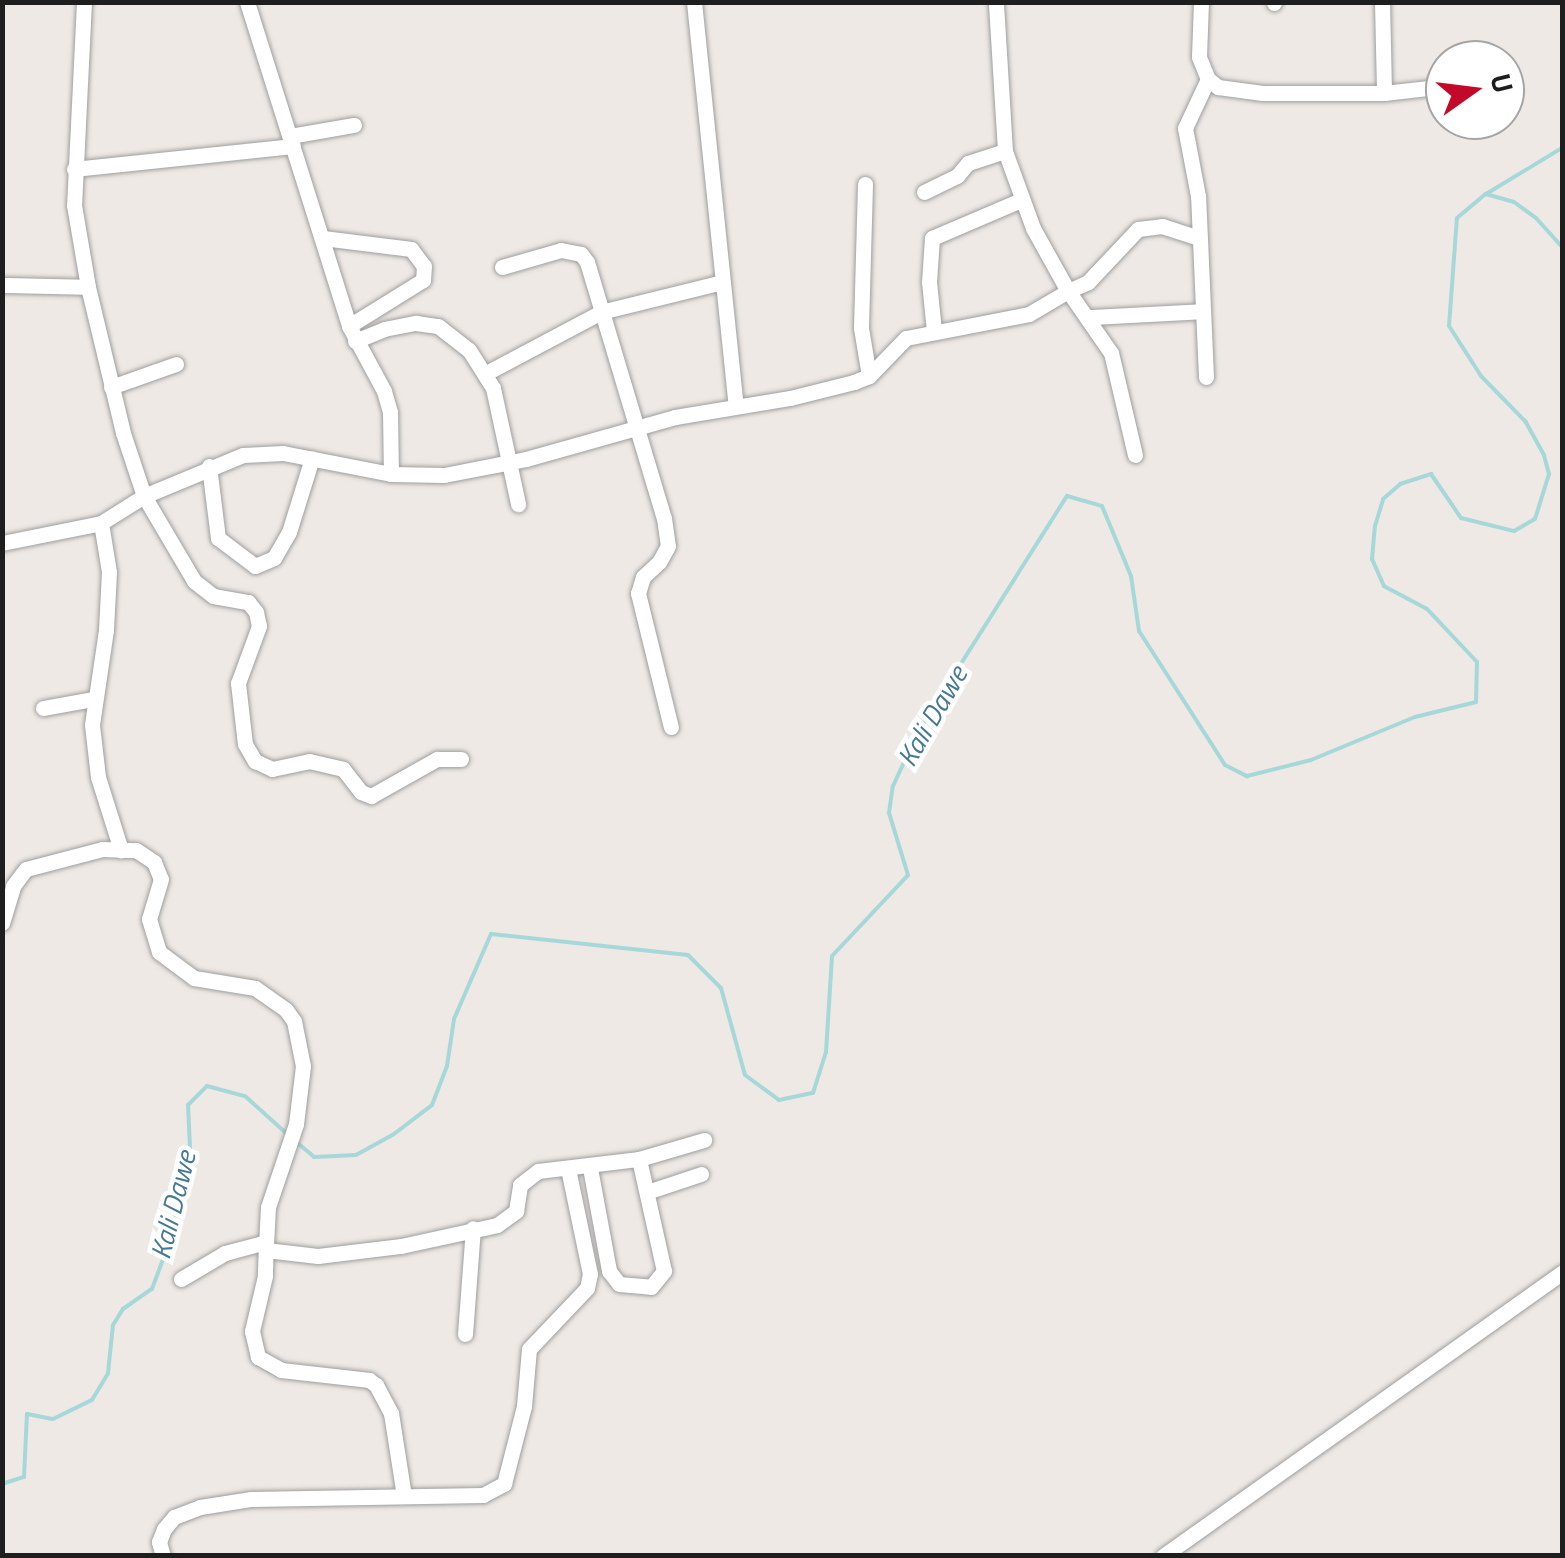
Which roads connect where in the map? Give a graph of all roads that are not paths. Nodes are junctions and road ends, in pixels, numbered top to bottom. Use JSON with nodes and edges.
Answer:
{"nodes":[{"id":1,"x":84,"y":2,"type":"edge"},
{"id":2,"x":247,"y":2,"type":"edge"},
{"id":3,"x":694,"y":2,"type":"edge"},
{"id":4,"x":996,"y":2,"type":"edge"},
{"id":5,"x":1201,"y":2,"type":"edge"},
{"id":6,"x":1382,"y":2,"type":"edge"},
{"id":7,"x":1208,"y":79,"type":"junction"},
{"id":8,"x":1425,"y":88,"type":"edge"},
{"id":9,"x":1384,"y":92,"type":"junction"},
{"id":10,"x":354,"y":125,"type":"dead end"},
{"id":11,"x":291,"y":141,"type":"junction"},
{"id":12,"x":1005,"y":152,"type":"junction"},
{"id":13,"x":74,"y":169,"type":"junction"},
{"id":14,"x":864,"y":184,"type":"dead end"},
{"id":15,"x":924,"y":192,"type":"dead end"},
{"id":16,"x":1021,"y":200,"type":"junction"},
{"id":17,"x":322,"y":238,"type":"junction"},
{"id":18,"x":1200,"y":238,"type":"junction"},
{"id":19,"x":502,"y":267,"type":"dead end"},
{"id":20,"x":722,"y":282,"type":"junction"},
{"id":21,"x":2,"y":285,"type":"edge"},
{"id":22,"x":88,"y":287,"type":"junction"},
{"id":23,"x":1068,"y":291,"type":"junction"},
{"id":24,"x":1203,"y":311,"type":"junction"},
{"id":25,"x":601,"y":312,"type":"junction"},
{"id":26,"x":1090,"y":317,"type":"junction"},
{"id":27,"x":934,"y":331,"type":"junction"},
{"id":28,"x":352,"y":334,"type":"junction"},
{"id":29,"x":176,"y":364,"type":"dead end"},
{"id":30,"x":486,"y":372,"type":"junction"},
{"id":31,"x":870,"y":376,"type":"junction"},
{"id":32,"x":1206,"y":376,"type":"dead end"},
{"id":33,"x":111,"y":387,"type":"junction"},
{"id":34,"x":736,"y":405,"type":"junction"},
{"id":35,"x":634,"y":428,"type":"junction"},
{"id":36,"x":1136,"y":455,"type":"dead end"},
{"id":37,"x":312,"y":458,"type":"junction"},
{"id":38,"x":510,"y":462,"type":"junction"},
{"id":39,"x":209,"y":466,"type":"junction"},
{"id":40,"x":391,"y":474,"type":"junction"},
{"id":41,"x":144,"y":496,"type":"junction"},
{"id":42,"x":518,"y":504,"type":"dead end"},
{"id":43,"x":101,"y":523,"type":"junction"},
{"id":44,"x":2,"y":543,"type":"edge"},
{"id":45,"x":93,"y":700,"type":"junction"},
{"id":46,"x":43,"y":708,"type":"dead end"},
{"id":47,"x":671,"y":727,"type":"dead end"},
{"id":48,"x":461,"y":759,"type":"dead end"},
{"id":49,"x":120,"y":850,"type":"junction"},
{"id":50,"x":2,"y":923,"type":"edge"},
{"id":51,"x":704,"y":1140,"type":"dead end"},
{"id":52,"x":639,"y":1159,"type":"junction"},
{"id":53,"x":590,"y":1168,"type":"junction"},
{"id":54,"x":568,"y":1169,"type":"junction"},
{"id":55,"x":701,"y":1174,"type":"dead end"},
{"id":56,"x":646,"y":1192,"type":"junction"},
{"id":57,"x":473,"y":1228,"type":"junction"},
{"id":58,"x":266,"y":1246,"type":"junction"},
{"id":59,"x":1562,"y":1272,"type":"edge"},
{"id":60,"x":181,"y":1279,"type":"dead end"},
{"id":61,"x":465,"y":1334,"type":"dead end"},
{"id":62,"x":404,"y":1496,"type":"junction"},
{"id":63,"x":163,"y":1556,"type":"edge"},
{"id":64,"x":1163,"y":1556,"type":"edge"}],
"edges":[{"from":1,"to":13,"type":"street"},
{"from":2,"to":11,"type":"street"},
{"from":3,"to":20,"type":"street"},
{"from":4,"to":12,"type":"street"},
{"from":5,"to":7,"type":"street"},
{"from":6,"to":9,"type":"street"},
{"from":7,"to":9,"type":"street"},
{"from":7,"to":18,"type":"street"},
{"from":8,"to":9,"type":"street"},
{"from":10,"to":11,"type":"street"},
{"from":11,"to":13,"type":"street"},
{"from":11,"to":17,"type":"street"},
{"from":12,"to":15,"type":"street"},
{"from":12,"to":16,"type":"street"},
{"from":13,"to":22,"type":"street"},
{"from":14,"to":31,"type":"street"},
{"from":16,"to":23,"type":"street"},
{"from":16,"to":27,"type":"street"},
{"from":17,"to":28,"type":"street"},
{"from":17,"to":28,"type":"street"},
{"from":18,"to":23,"type":"street"},
{"from":18,"to":24,"type":"street"},
{"from":19,"to":25,"type":"street"},
{"from":20,"to":25,"type":"street"},
{"from":20,"to":34,"type":"street"},
{"from":21,"to":22,"type":"street"},
{"from":22,"to":33,"type":"street"},
{"from":23,"to":26,"type":"street"},
{"from":23,"to":27,"type":"street"},
{"from":24,"to":26,"type":"street"},
{"from":24,"to":32,"type":"street"},
{"from":25,"to":30,"type":"street"},
{"from":25,"to":35,"type":"street"},
{"from":26,"to":36,"type":"street"},
{"from":27,"to":31,"type":"street"},
{"from":28,"to":30,"type":"street"},
{"from":28,"to":40,"type":"street"},
{"from":29,"to":33,"type":"street"},
{"from":30,"to":38,"type":"street"},
{"from":31,"to":34,"type":"street"},
{"from":33,"to":41,"type":"street"},
{"from":34,"to":35,"type":"street"},
{"from":35,"to":38,"type":"street"},
{"from":35,"to":47,"type":"street"},
{"from":37,"to":39,"type":"street"},
{"from":37,"to":39,"type":"street"},
{"from":37,"to":40,"type":"street"},
{"from":38,"to":40,"type":"street"},
{"from":38,"to":42,"type":"street"},
{"from":39,"to":41,"type":"street"},
{"from":41,"to":43,"type":"street"},
{"from":41,"to":48,"type":"street"},
{"from":43,"to":44,"type":"street"},
{"from":43,"to":45,"type":"street"},
{"from":45,"to":46,"type":"street"},
{"from":45,"to":49,"type":"street"},
{"from":49,"to":50,"type":"street"},
{"from":49,"to":58,"type":"street"},
{"from":51,"to":52,"type":"street"},
{"from":52,"to":53,"type":"street"},
{"from":52,"to":56,"type":"street"},
{"from":53,"to":54,"type":"street"},
{"from":53,"to":56,"type":"street"},
{"from":54,"to":57,"type":"street"},
{"from":54,"to":62,"type":"street"},
{"from":55,"to":56,"type":"street"},
{"from":57,"to":58,"type":"street"},
{"from":57,"to":61,"type":"street"},
{"from":58,"to":60,"type":"street"},
{"from":58,"to":62,"type":"street"},
{"from":59,"to":64,"type":"street"},
{"from":62,"to":63,"type":"street"}]}
